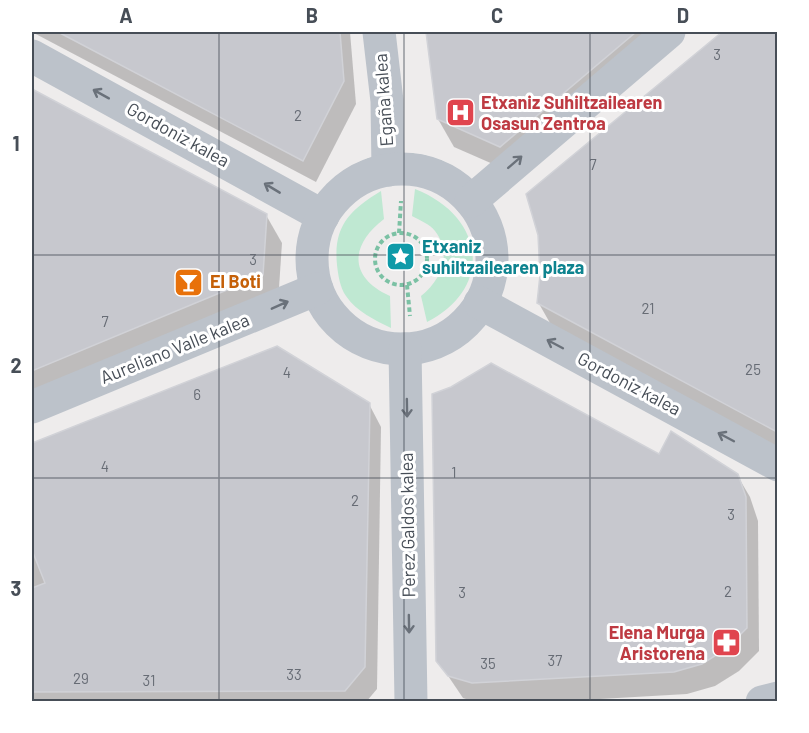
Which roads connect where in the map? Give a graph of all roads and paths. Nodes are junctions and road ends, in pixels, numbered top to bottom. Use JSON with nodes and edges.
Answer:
{"nodes":[{"id":1,"x":379,"y":32,"type":"edge"},
{"id":2,"x":669,"y":32,"type":"edge"},
{"id":3,"x":32,"y":56,"type":"edge"},
{"id":4,"x":392,"y":172,"type":"junction"},
{"id":5,"x":476,"y":196,"type":"junction"},
{"id":6,"x":317,"y":214,"type":"junction"},
{"id":7,"x":399,"y":233,"type":"junction"},
{"id":8,"x":407,"y":285,"type":"junction"},
{"id":9,"x":312,"y":292,"type":"junction"},
{"id":10,"x":485,"y":306,"type":"junction"},
{"id":11,"x":407,"y":345,"type":"junction"},
{"id":12,"x":32,"y":407,"type":"edge"},
{"id":13,"x":777,"y":465,"type":"edge"},
{"id":14,"x":777,"y":698,"type":"edge"},
{"id":15,"x":411,"y":702,"type":"edge"},
{"id":16,"x":762,"y":702,"type":"edge"}],
"edges":[{"from":1,"to":4,"type":"street","name":"Egaña kalea"},
{"from":5,"to":2,"type":"street","one_way":true},
{"from":6,"to":3,"type":"street","name":"Gordoniz kalea","one_way":true},
{"from":4,"to":5,"type":"street"},
{"from":4,"to":5,"type":"path"},
{"from":4,"to":6,"type":"street"},
{"from":4,"to":6,"type":"path"},
{"from":4,"to":7,"type":"path"},
{"from":5,"to":10,"type":"street"},
{"from":5,"to":10,"type":"path"},
{"from":6,"to":9,"type":"street"},
{"from":6,"to":9,"type":"path"},
{"from":7,"to":8,"type":"path"},
{"from":7,"to":8,"type":"path"},
{"from":8,"to":11,"type":"path"},
{"from":9,"to":11,"type":"street"},
{"from":9,"to":11,"type":"path"},
{"from":12,"to":9,"type":"street","name":"Aureliano Valle kalea","one_way":true},
{"from":10,"to":11,"type":"street"},
{"from":10,"to":11,"type":"path"},
{"from":13,"to":10,"type":"street","name":"Gordoniz kalea","one_way":true},
{"from":11,"to":15,"type":"street","name":"Perez Galdos kalea","one_way":true},
{"from":14,"to":16,"type":"street"}]}
